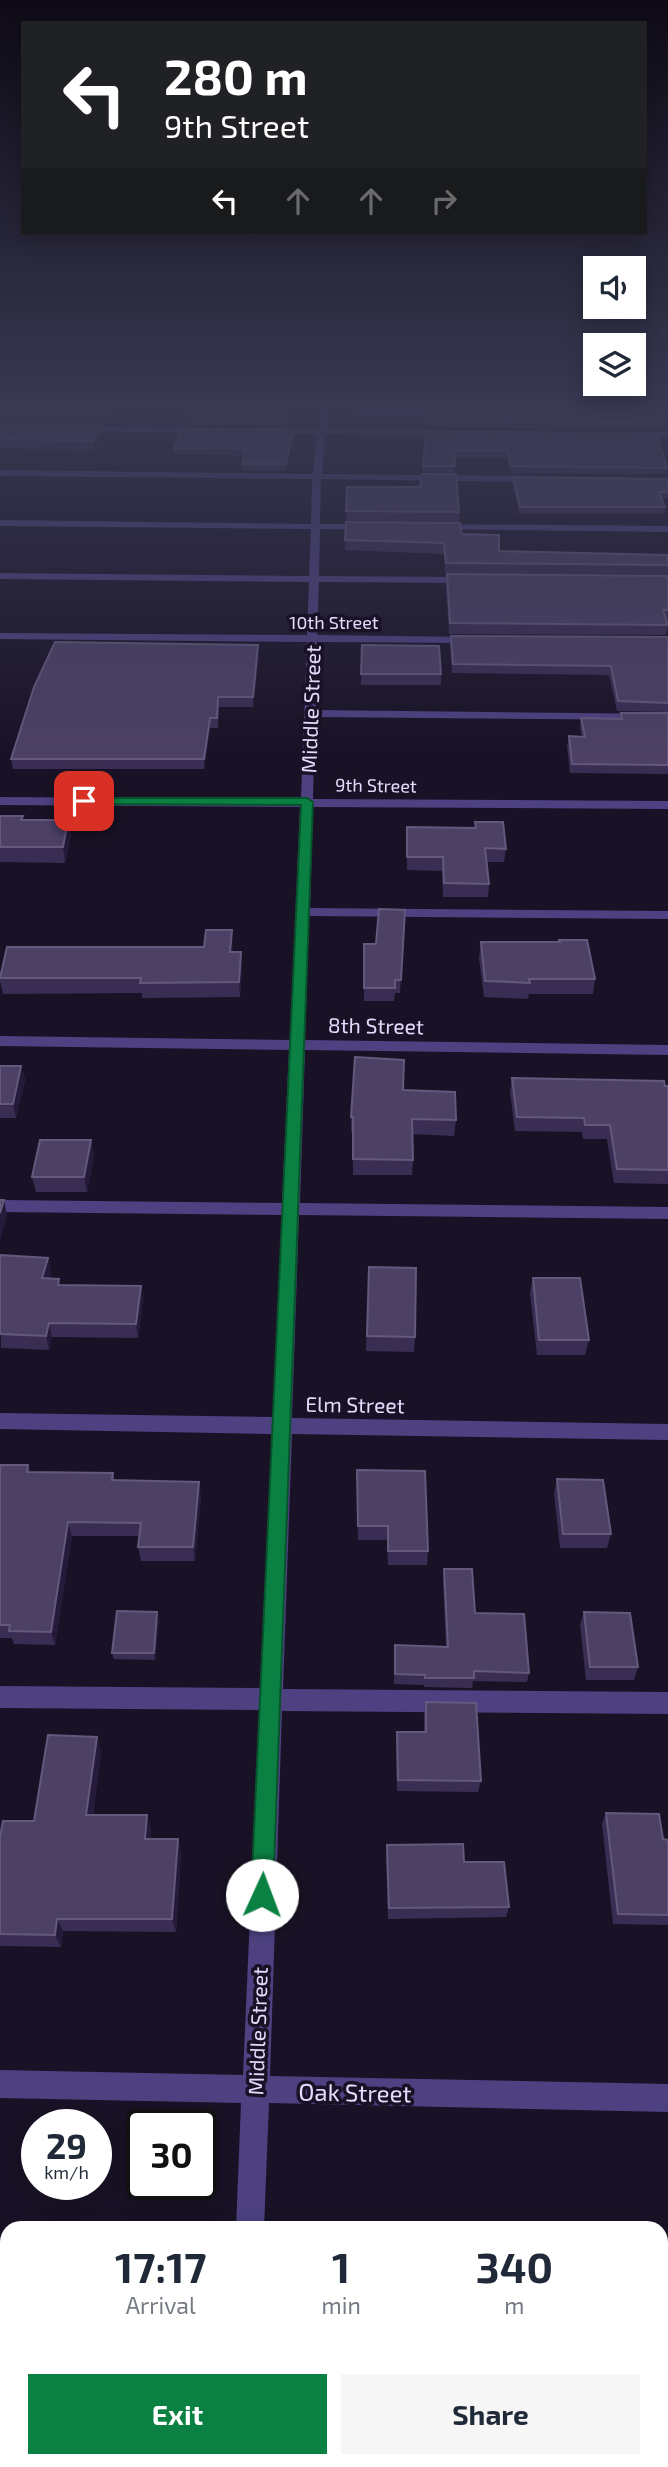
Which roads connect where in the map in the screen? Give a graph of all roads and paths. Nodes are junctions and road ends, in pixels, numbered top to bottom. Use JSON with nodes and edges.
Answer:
{"nodes":[{"id":1,"x":316,"y":522,"type":"edge"},
{"id":2,"x":0,"y":523,"type":"edge"},
{"id":3,"x":316,"y":526,"type":"junction"},
{"id":4,"x":384,"y":527,"type":"edge"},
{"id":5,"x":424,"y":527,"type":"edge"},
{"id":6,"x":668,"y":529,"type":"edge"},
{"id":7,"x":0,"y":576,"type":"edge"},
{"id":8,"x":313,"y":579,"type":"junction"},
{"id":9,"x":477,"y":580,"type":"edge"},
{"id":10,"x":0,"y":636,"type":"edge"},
{"id":11,"x":312,"y":639,"type":"junction"},
{"id":12,"x":490,"y":640,"type":"edge"},
{"id":13,"x":310,"y":713,"type":"junction"},
{"id":14,"x":668,"y":717,"type":"edge"},
{"id":15,"x":0,"y":801,"type":"edge"},
{"id":16,"x":307,"y":802,"type":"junction"},
{"id":17,"x":668,"y":805,"type":"edge"},
{"id":18,"x":302,"y":912,"type":"junction"},
{"id":19,"x":668,"y":915,"type":"edge"},
{"id":20,"x":0,"y":1041,"type":"edge"},
{"id":21,"x":297,"y":1045,"type":"junction"},
{"id":22,"x":668,"y":1050,"type":"edge"},
{"id":23,"x":0,"y":1206,"type":"edge"},
{"id":24,"x":291,"y":1209,"type":"junction"},
{"id":25,"x":668,"y":1213,"type":"edge"},
{"id":26,"x":0,"y":1421,"type":"edge"},
{"id":27,"x":281,"y":1426,"type":"junction"},
{"id":28,"x":668,"y":1432,"type":"edge"},
{"id":29,"x":0,"y":1697,"type":"edge"},
{"id":30,"x":270,"y":1701,"type":"junction"},
{"id":31,"x":668,"y":1703,"type":"edge"},
{"id":32,"x":0,"y":2084,"type":"edge"},
{"id":33,"x":254,"y":2090,"type":"junction"},
{"id":34,"x":668,"y":2098,"type":"edge"},
{"id":35,"x":250,"y":2221,"type":"edge"}],
"edges":[{"from":1,"to":3,"type":"street","name":"Middle Street"},
{"from":2,"to":3,"type":"street"},
{"from":3,"to":4,"type":"street"},
{"from":3,"to":8,"type":"street","name":"Middle Street"},
{"from":5,"to":6,"type":"street"},
{"from":7,"to":8,"type":"street"},
{"from":8,"to":9,"type":"street"},
{"from":8,"to":11,"type":"street","name":"Middle Street"},
{"from":10,"to":11,"type":"street","name":"10th Street"},
{"from":11,"to":12,"type":"street","name":"10th Street"},
{"from":11,"to":13,"type":"street","name":"Middle Street"},
{"from":13,"to":14,"type":"street"},
{"from":13,"to":16,"type":"street","name":"Middle Street"},
{"from":15,"to":16,"type":"street","name":"9th Street"},
{"from":16,"to":17,"type":"street","name":"9th Street"},
{"from":16,"to":18,"type":"street","name":"Middle Street"},
{"from":18,"to":19,"type":"street"},
{"from":18,"to":21,"type":"street","name":"Middle Street"},
{"from":20,"to":21,"type":"street","name":"8th Street"},
{"from":21,"to":22,"type":"street","name":"8th Street"},
{"from":21,"to":24,"type":"street","name":"Middle Street"},
{"from":23,"to":24,"type":"street"},
{"from":24,"to":25,"type":"street"},
{"from":24,"to":27,"type":"street","name":"Middle Street"},
{"from":26,"to":27,"type":"street","name":"Elm Street"},
{"from":27,"to":28,"type":"street","name":"Elm Street"},
{"from":27,"to":30,"type":"street","name":"Middle Street"},
{"from":29,"to":30,"type":"street"},
{"from":30,"to":31,"type":"street"},
{"from":30,"to":33,"type":"street","name":"Middle Street"},
{"from":32,"to":33,"type":"street","name":"Oak Street"},
{"from":33,"to":34,"type":"street","name":"Oak Street"},
{"from":33,"to":35,"type":"street","name":"Middle Street"}]}
